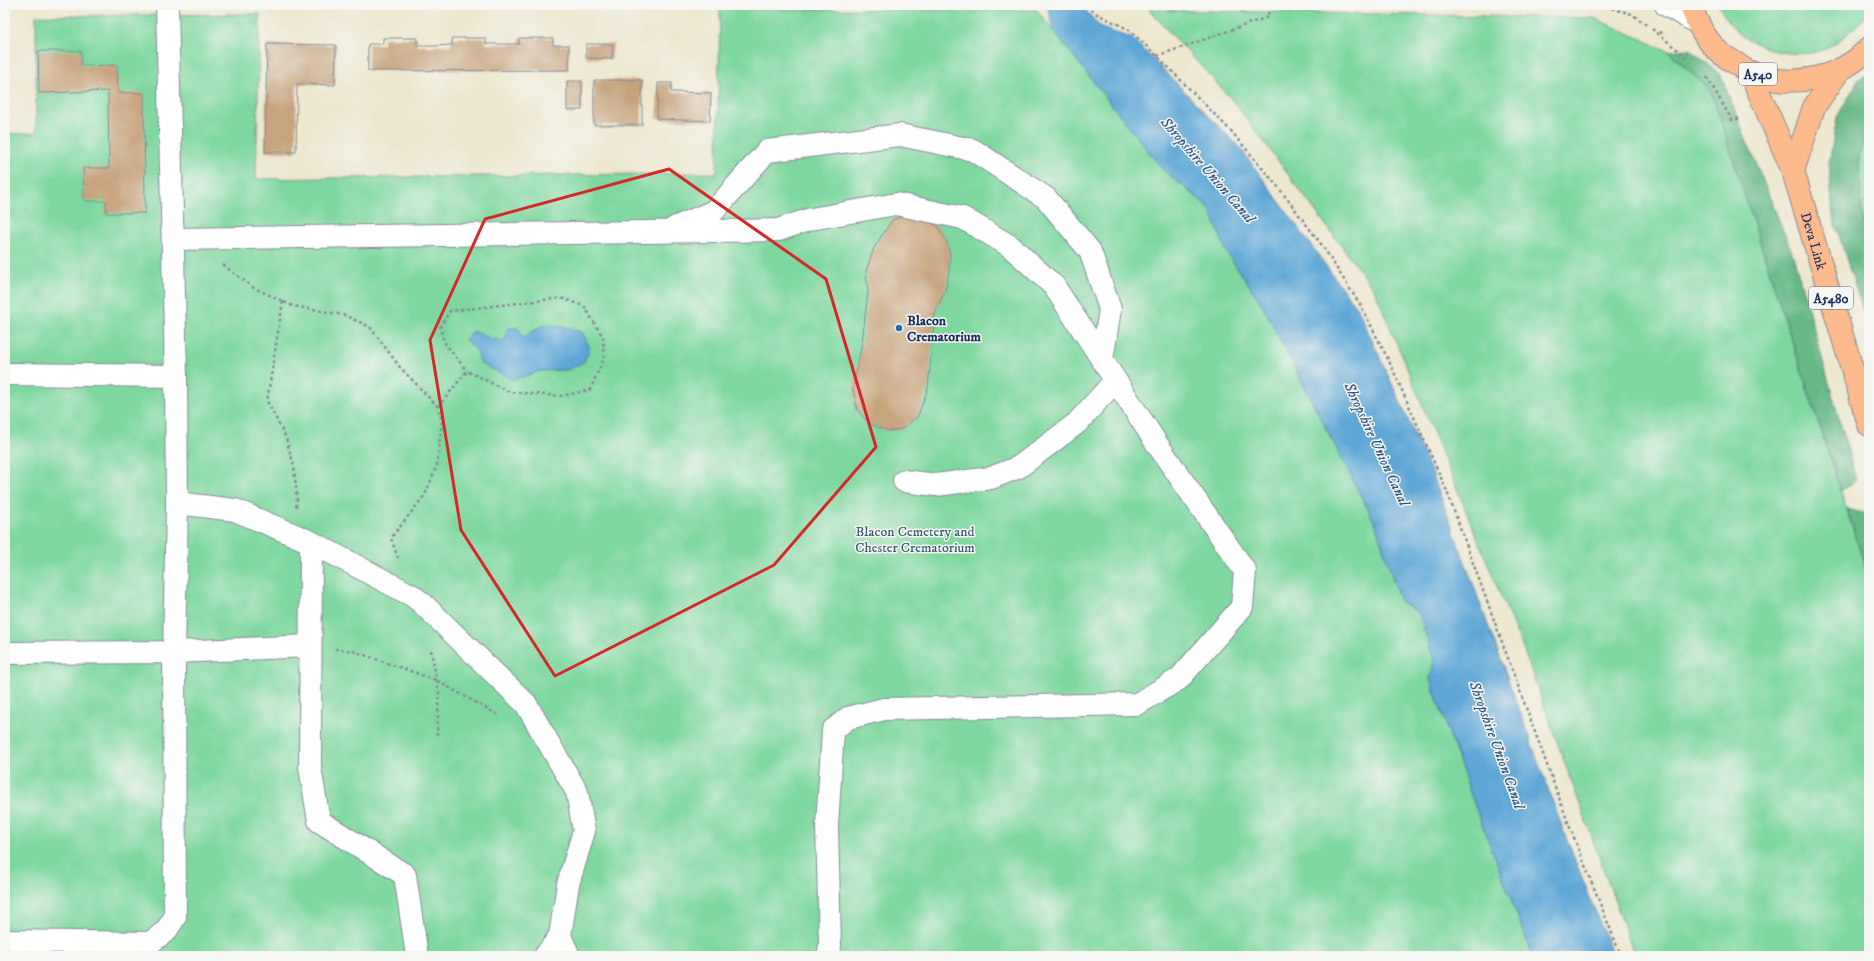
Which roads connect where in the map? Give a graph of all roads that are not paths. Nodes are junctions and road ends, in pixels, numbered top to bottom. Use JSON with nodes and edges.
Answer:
{"nodes":[{"id":1,"x":167,"y":5,"type":"edge"},
{"id":2,"x":1666,"y":5,"type":"edge"},
{"id":3,"x":1693,"y":14,"type":"edge"},
{"id":4,"x":1869,"y":48,"type":"edge"},
{"id":5,"x":1838,"y":71,"type":"junction"},
{"id":6,"x":1750,"y":72,"type":"junction"},
{"id":7,"x":1793,"y":171,"type":"junction"},
{"id":8,"x":665,"y":232,"type":"junction"},
{"id":9,"x":173,"y":239,"type":"junction"},
{"id":10,"x":1102,"y":360,"type":"junction"},
{"id":11,"x":5,"y":374,"type":"edge"},
{"id":12,"x":176,"y":376,"type":"junction"},
{"id":13,"x":1115,"y":381,"type":"junction"},
{"id":14,"x":1869,"y":425,"type":"edge"},
{"id":15,"x":904,"y":481,"type":"dead end"},
{"id":16,"x":177,"y":503,"type":"junction"},
{"id":17,"x":302,"y":538,"type":"junction"},
{"id":18,"x":310,"y":646,"type":"junction"},
{"id":19,"x":174,"y":652,"type":"junction"},
{"id":20,"x":5,"y":653,"type":"edge"},
{"id":21,"x":560,"y":936,"type":"junction"},
{"id":22,"x":5,"y":941,"type":"edge"},
{"id":23,"x":417,"y":956,"type":"edge"},
{"id":24,"x":545,"y":956,"type":"edge"},
{"id":25,"x":569,"y":956,"type":"edge"},
{"id":26,"x":829,"y":956,"type":"edge"}],
"edges":[{"from":1,"to":9,"type":"street"},
{"from":2,"to":3,"type":"street"},
{"from":3,"to":6,"type":"main road","number":"A540"},
{"from":4,"to":5,"type":"main road","number":"A540"},
{"from":5,"to":6,"type":"main road","number":"A540"},
{"from":5,"to":7,"type":"main road"},
{"from":6,"to":7,"type":"main road","name":"Deva Link","number":"A5480"},
{"from":7,"to":14,"type":"main road","name":"Deva Link","number":"A5480"},
{"from":8,"to":9,"type":"street"},
{"from":8,"to":10,"type":"street"},
{"from":8,"to":10,"type":"street"},
{"from":9,"to":12,"type":"street"},
{"from":10,"to":13,"type":"street"},
{"from":11,"to":12,"type":"street"},
{"from":12,"to":16,"type":"street"},
{"from":13,"to":15,"type":"street"},
{"from":13,"to":26,"type":"street"},
{"from":16,"to":17,"type":"street"},
{"from":16,"to":19,"type":"street"},
{"from":17,"to":18,"type":"street"},
{"from":17,"to":21,"type":"street"},
{"from":18,"to":19,"type":"street"},
{"from":18,"to":23,"type":"street"},
{"from":19,"to":20,"type":"street"},
{"from":19,"to":22,"type":"street"},
{"from":21,"to":24,"type":"street"},
{"from":21,"to":25,"type":"street"}]}
